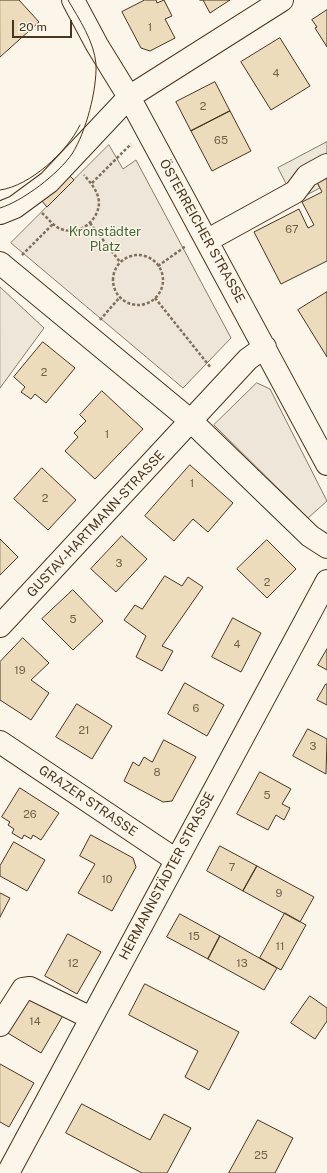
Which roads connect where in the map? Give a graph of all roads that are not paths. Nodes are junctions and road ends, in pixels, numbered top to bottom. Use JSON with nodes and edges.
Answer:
{"nodes":[{"id":1,"x":73,"y":0,"type":"edge"},
{"id":2,"x":282,"y":0,"type":"edge"},
{"id":3,"x":129,"y":96,"type":"junction"},
{"id":4,"x":327,"y":165,"type":"edge"},
{"id":5,"x":0,"y":213,"type":"edge"},
{"id":6,"x":206,"y":237,"type":"junction"},
{"id":7,"x":4,"y":266,"type":"edge"},
{"id":8,"x":265,"y":347,"type":"junction"},
{"id":9,"x":192,"y":422,"type":"junction"},
{"id":10,"x":327,"y":464,"type":"edge"},
{"id":11,"x":327,"y":547,"type":"edge"},
{"id":12,"x":327,"y":581,"type":"edge"},
{"id":13,"x":0,"y":626,"type":"edge"},
{"id":14,"x":0,"y":742,"type":"edge"},
{"id":15,"x":176,"y":860,"type":"junction"},
{"id":16,"x":91,"y":1018,"type":"junction"},
{"id":17,"x":0,"y":1025,"type":"edge"},
{"id":18,"x":8,"y":1173,"type":"edge"}],
"edges":[{"from":1,"to":3,"type":"street","name":"ÖSTERREICHER STRASSE"},
{"from":2,"to":3,"type":"street"},
{"from":3,"to":5,"type":"street"},
{"from":3,"to":6,"type":"street","name":"ÖSTERREICHER STRASSE"},
{"from":4,"to":6,"type":"street"},
{"from":6,"to":8,"type":"street","name":"ÖSTERREICHER STRASSE"},
{"from":7,"to":9,"type":"street"},
{"from":8,"to":9,"type":"street"},
{"from":8,"to":10,"type":"street","name":"ÖSTERREICHER STRASSE"},
{"from":9,"to":11,"type":"street"},
{"from":9,"to":13,"type":"street","name":"GUSTAV-HARTMANN-STRASSE"},
{"from":12,"to":15,"type":"street","name":"HERMANNSTÄDTER STRASSE"},
{"from":14,"to":15,"type":"street","name":"GRAZER STRASSE"},
{"from":15,"to":16,"type":"street","name":"HERMANNSTÄDTER STRASSE"},
{"from":16,"to":17,"type":"street"},
{"from":16,"to":18,"type":"street","name":"HERMANNSTÄDTER STRASSE"}]}
